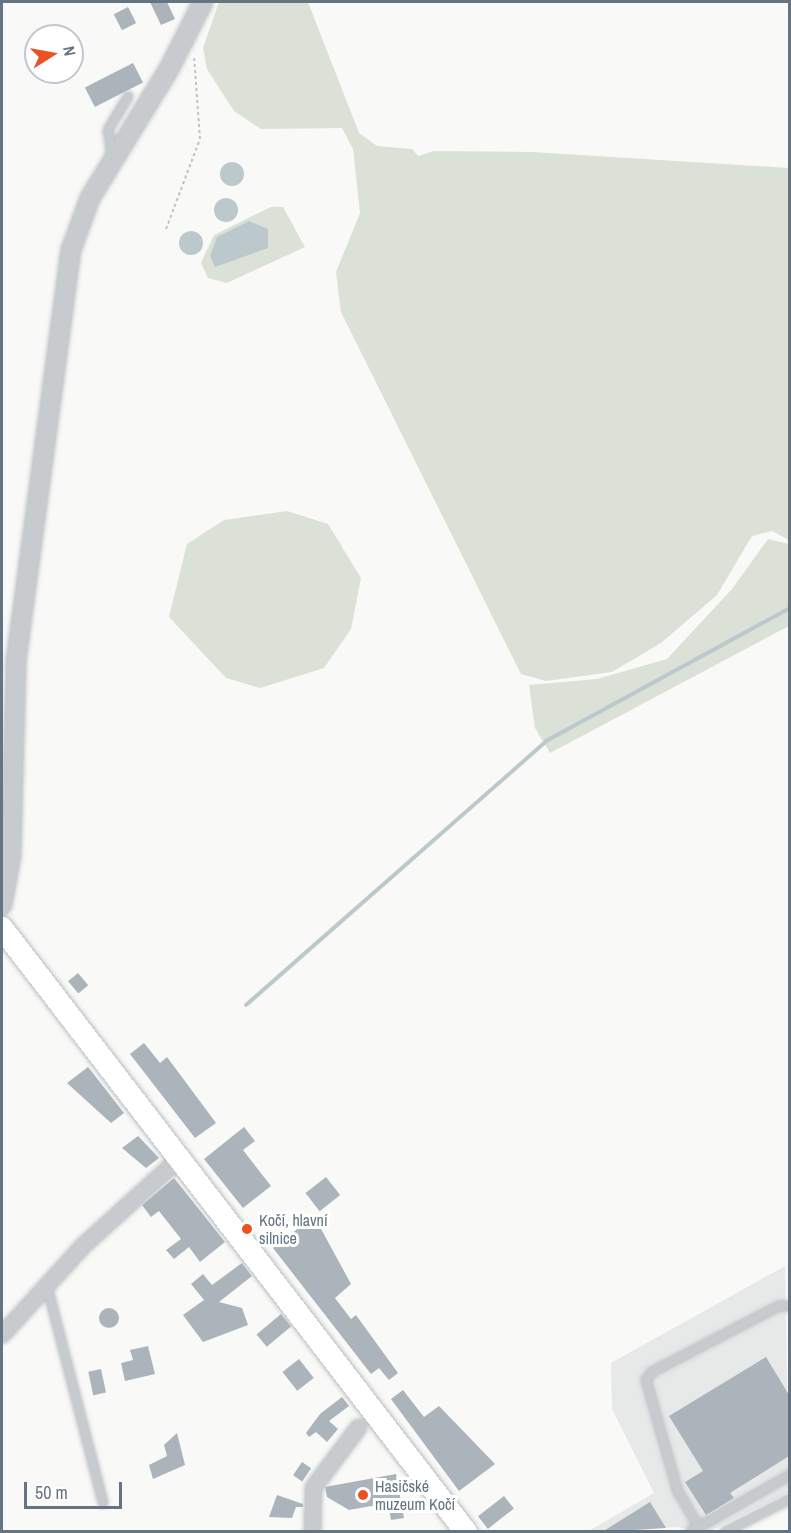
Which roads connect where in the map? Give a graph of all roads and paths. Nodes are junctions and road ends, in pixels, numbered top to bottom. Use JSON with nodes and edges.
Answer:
{"nodes":[{"id":1,"x":203,"y":2,"type":"edge"},
{"id":2,"x":181,"y":47,"type":"junction"},
{"id":3,"x":128,"y":97,"type":"dead end"},
{"id":4,"x":113,"y":159,"type":"junction"},
{"id":5,"x":166,"y":229,"type":"dead end"},
{"id":6,"x":2,"y":905,"type":"edge"},
{"id":7,"x":2,"y":928,"type":"edge"},
{"id":8,"x":180,"y":1157,"type":"junction"},
{"id":9,"x":46,"y":1282,"type":"junction"},
{"id":10,"x":789,"y":1306,"type":"edge"},
{"id":11,"x":2,"y":1334,"type":"edge"},
{"id":12,"x":358,"y":1427,"type":"dead end"},
{"id":13,"x":789,"y":1475,"type":"edge"},
{"id":14,"x":789,"y":1499,"type":"edge"},
{"id":15,"x":104,"y":1503,"type":"dead end"},
{"id":16,"x":698,"y":1526,"type":"junction"},
{"id":17,"x":312,"y":1532,"type":"edge"},
{"id":18,"x":466,"y":1532,"type":"edge"},
{"id":19,"x":690,"y":1532,"type":"edge"},
{"id":20,"x":725,"y":1532,"type":"edge"}],
"edges":[{"from":1,"to":2,"type":"street"},
{"from":2,"to":4,"type":"street"},
{"from":2,"to":5,"type":"path"},
{"from":3,"to":4,"type":"lane"},
{"from":4,"to":6,"type":"street"},
{"from":7,"to":8,"type":"main road"},
{"from":8,"to":9,"type":"street"},
{"from":8,"to":18,"type":"main road"},
{"from":9,"to":11,"type":"street"},
{"from":9,"to":15,"type":"lane"},
{"from":10,"to":16,"type":"lane"},
{"from":12,"to":17,"type":"street"},
{"from":13,"to":16,"type":"lane"},
{"from":14,"to":20,"type":"lane"},
{"from":16,"to":19,"type":"lane"}]}
